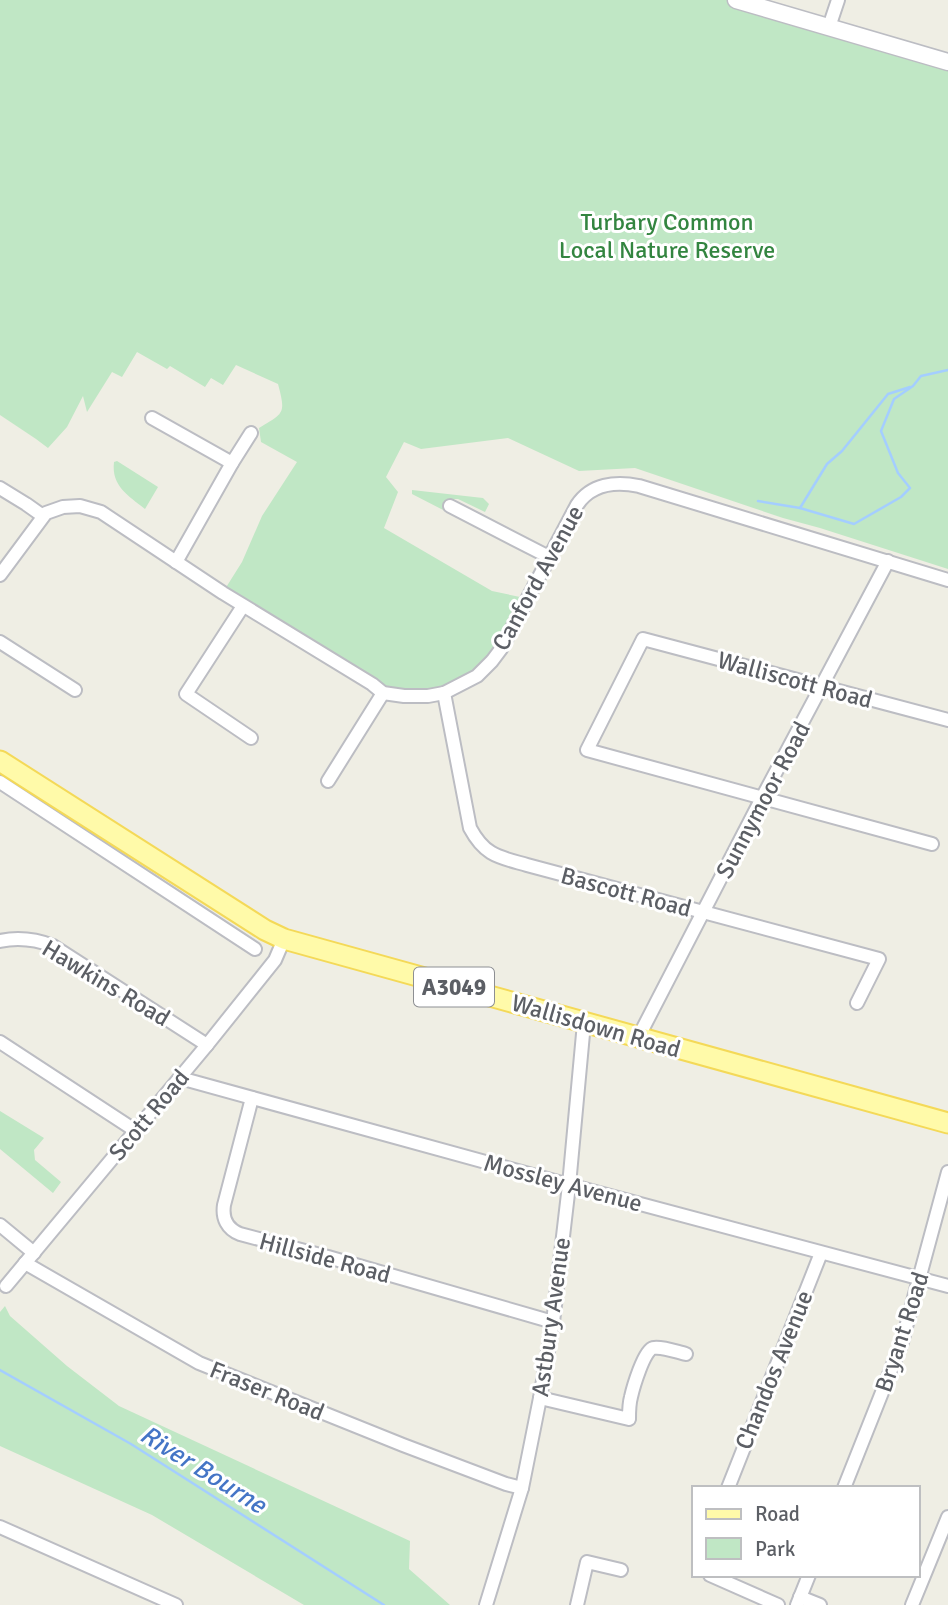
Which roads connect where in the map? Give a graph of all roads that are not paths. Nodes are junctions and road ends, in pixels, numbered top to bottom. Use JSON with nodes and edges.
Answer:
{"nodes":[{"id":1,"x":736,"y":0,"type":"edge"},
{"id":2,"x":838,"y":0,"type":"edge"},
{"id":3,"x":829,"y":27,"type":"junction"},
{"id":4,"x":948,"y":62,"type":"edge"},
{"id":5,"x":152,"y":418,"type":"dead end"},
{"id":6,"x":251,"y":433,"type":"dead end"},
{"id":7,"x":232,"y":463,"type":"junction"},
{"id":8,"x":0,"y":488,"type":"edge"},
{"id":9,"x":450,"y":506,"type":"dead end"},
{"id":10,"x":43,"y":516,"type":"junction"},
{"id":11,"x":549,"y":557,"type":"junction"},
{"id":12,"x":888,"y":561,"type":"junction"},
{"id":13,"x":176,"y":562,"type":"junction"},
{"id":14,"x":0,"y":575,"type":"edge"},
{"id":15,"x":948,"y":580,"type":"edge"},
{"id":16,"x":243,"y":606,"type":"junction"},
{"id":17,"x":0,"y":642,"type":"edge"},
{"id":18,"x":821,"y":688,"type":"junction"},
{"id":19,"x":75,"y":690,"type":"dead end"},
{"id":20,"x":383,"y":693,"type":"junction"},
{"id":21,"x":444,"y":694,"type":"junction"},
{"id":22,"x":948,"y":720,"type":"edge"},
{"id":23,"x":251,"y":738,"type":"dead end"},
{"id":24,"x":0,"y":761,"type":"edge"},
{"id":25,"x":0,"y":782,"type":"edge"},
{"id":26,"x":328,"y":782,"type":"dead end"},
{"id":27,"x":762,"y":798,"type":"junction"},
{"id":28,"x":932,"y":844,"type":"dead end"},
{"id":29,"x":704,"y":913,"type":"junction"},
{"id":30,"x":284,"y":939,"type":"junction"},
{"id":31,"x":0,"y":941,"type":"edge"},
{"id":32,"x":255,"y":949,"type":"dead end"},
{"id":33,"x":857,"y":1003,"type":"dead end"},
{"id":34,"x":584,"y":1023,"type":"junction"},
{"id":35,"x":638,"y":1038,"type":"junction"},
{"id":36,"x":0,"y":1042,"type":"edge"},
{"id":37,"x":207,"y":1045,"type":"junction"},
{"id":38,"x":180,"y":1078,"type":"junction"},
{"id":39,"x":252,"y":1098,"type":"junction"},
{"id":40,"x":948,"y":1123,"type":"edge"},
{"id":41,"x":136,"y":1131,"type":"junction"},
{"id":42,"x":948,"y":1172,"type":"edge"},
{"id":43,"x":569,"y":1185,"type":"junction"},
{"id":44,"x":0,"y":1225,"type":"edge"},
{"id":45,"x":821,"y":1252,"type":"junction"},
{"id":46,"x":30,"y":1258,"type":"junction"},
{"id":47,"x":921,"y":1278,"type":"junction"},
{"id":48,"x":6,"y":1286,"type":"dead end"},
{"id":49,"x":948,"y":1286,"type":"edge"},
{"id":50,"x":552,"y":1322,"type":"junction"},
{"id":51,"x":686,"y":1354,"type":"dead end"},
{"id":52,"x":540,"y":1398,"type":"junction"},
{"id":53,"x":729,"y":1486,"type":"edge"},
{"id":54,"x":845,"y":1486,"type":"edge"},
{"id":55,"x":522,"y":1488,"type":"junction"},
{"id":56,"x":948,"y":1517,"type":"edge"},
{"id":57,"x":0,"y":1527,"type":"edge"},
{"id":58,"x":621,"y":1570,"type":"dead end"},
{"id":59,"x":715,"y":1577,"type":"edge"},
{"id":60,"x":808,"y":1577,"type":"edge"},
{"id":61,"x":798,"y":1601,"type":"edge"},
{"id":62,"x":176,"y":1605,"type":"edge"},
{"id":63,"x":486,"y":1605,"type":"edge"},
{"id":64,"x":577,"y":1605,"type":"edge"},
{"id":65,"x":778,"y":1605,"type":"edge"},
{"id":66,"x":820,"y":1605,"type":"edge"},
{"id":67,"x":912,"y":1605,"type":"edge"}],
"edges":[{"from":1,"to":3,"type":"street"},
{"from":2,"to":3,"type":"street"},
{"from":3,"to":4,"type":"street"},
{"from":5,"to":7,"type":"street"},
{"from":6,"to":7,"type":"street"},
{"from":7,"to":13,"type":"street"},
{"from":8,"to":10,"type":"street"},
{"from":9,"to":11,"type":"street"},
{"from":10,"to":13,"type":"street","name":"Canford Avenue"},
{"from":10,"to":14,"type":"street"},
{"from":11,"to":12,"type":"street","name":"Canford Avenue"},
{"from":11,"to":21,"type":"street","name":"Canford Avenue"},
{"from":12,"to":15,"type":"street","name":"Canford Avenue"},
{"from":12,"to":18,"type":"street","name":"Sunnymoor Road"},
{"from":13,"to":16,"type":"street","name":"Canford Avenue"},
{"from":16,"to":20,"type":"street","name":"Canford Avenue"},
{"from":16,"to":23,"type":"street"},
{"from":17,"to":19,"type":"street"},
{"from":18,"to":22,"type":"street","name":"Walliscott Road"},
{"from":18,"to":27,"type":"street","name":"Sunnymoor Road"},
{"from":18,"to":27,"type":"street","name":"Walliscott Road"},
{"from":20,"to":21,"type":"street","name":"Canford Avenue"},
{"from":20,"to":26,"type":"street"},
{"from":21,"to":29,"type":"street","name":"Bascott Road"},
{"from":24,"to":30,"type":"main road","name":"Wallisdown Road","number":"A3049"},
{"from":25,"to":32,"type":"street"},
{"from":27,"to":28,"type":"street"},
{"from":27,"to":29,"type":"street","name":"Sunnymoor Road"},
{"from":29,"to":33,"type":"street","name":"Bascott Road"},
{"from":29,"to":35,"type":"street","name":"Sunnymoor Road"},
{"from":30,"to":34,"type":"main road","name":"Wallisdown Road","number":"A3049"},
{"from":30,"to":37,"type":"street","name":"Scott Road"},
{"from":31,"to":37,"type":"street","name":"Hawkins Road"},
{"from":34,"to":35,"type":"main road","name":"Wallisdown Road","number":"A3049"},
{"from":34,"to":43,"type":"street","name":"Astbury Avenue"},
{"from":35,"to":40,"type":"main road","name":"Wallisdown Road","number":"A3049"},
{"from":36,"to":41,"type":"street"},
{"from":37,"to":38,"type":"street","name":"Scott Road"},
{"from":38,"to":39,"type":"street","name":"Mossley Avenue"},
{"from":38,"to":41,"type":"street","name":"Scott Road"},
{"from":39,"to":43,"type":"street","name":"Mossley Avenue"},
{"from":39,"to":50,"type":"street","name":"Hillside Road"},
{"from":41,"to":46,"type":"street","name":"Scott Road"},
{"from":42,"to":47,"type":"street","name":"Bryant Road"},
{"from":43,"to":45,"type":"street","name":"Mossley Avenue"},
{"from":43,"to":50,"type":"street","name":"Astbury Avenue"},
{"from":44,"to":46,"type":"street","name":"Fraser Road"},
{"from":45,"to":47,"type":"street","name":"Mossley Avenue"},
{"from":45,"to":53,"type":"street","name":"Chandos Avenue"},
{"from":46,"to":48,"type":"street","name":"Scott Road"},
{"from":46,"to":55,"type":"street","name":"Fraser Road"},
{"from":47,"to":49,"type":"street","name":"Mossley Avenue"},
{"from":47,"to":54,"type":"street","name":"Bryant Road"},
{"from":50,"to":52,"type":"street","name":"Astbury Avenue"},
{"from":51,"to":52,"type":"street"},
{"from":52,"to":55,"type":"street","name":"Astbury Avenue"},
{"from":55,"to":63,"type":"street","name":"Astbury Avenue"},
{"from":56,"to":67,"type":"street"},
{"from":57,"to":62,"type":"street"},
{"from":58,"to":64,"type":"street"},
{"from":59,"to":65,"type":"street"},
{"from":60,"to":61,"type":"street"},
{"from":61,"to":66,"type":"street"}]}
